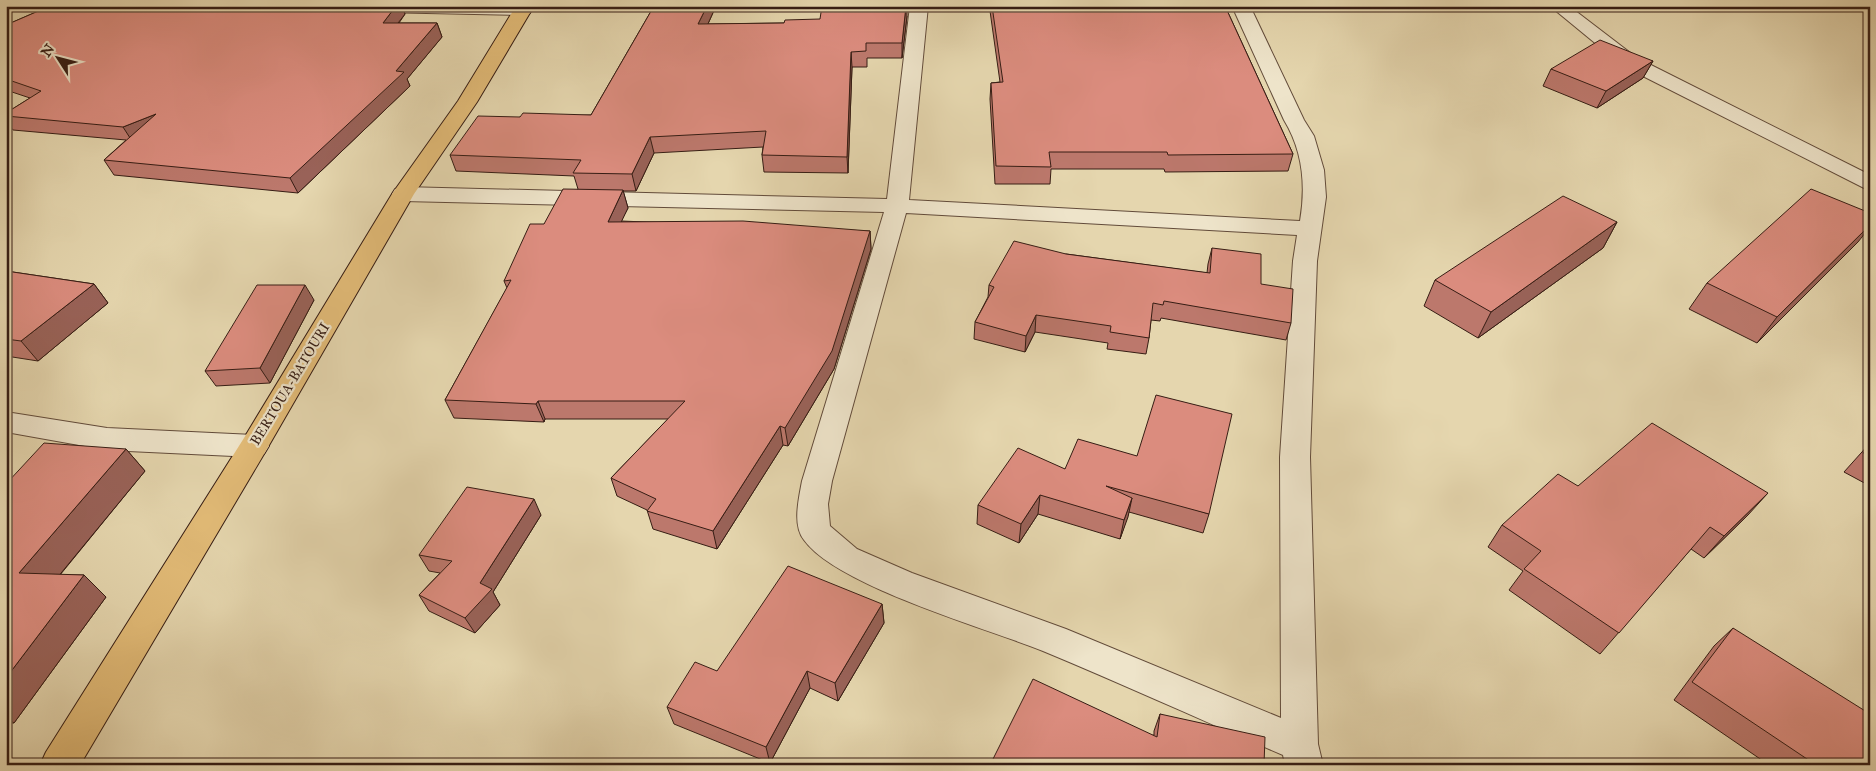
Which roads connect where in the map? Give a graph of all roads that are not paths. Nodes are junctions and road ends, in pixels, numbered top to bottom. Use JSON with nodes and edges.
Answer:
{"nodes":[{"id":1,"x":331,"y":6,"type":"edge"},
{"id":2,"x":919,"y":6,"type":"edge"},
{"id":3,"x":1241,"y":6,"type":"edge"},
{"id":4,"x":1558,"y":6,"type":"edge"},
{"id":5,"x":524,"y":8,"type":"edge"},
{"id":6,"x":1870,"y":184,"type":"edge"},
{"id":7,"x":403,"y":194,"type":"junction"},
{"id":8,"x":897,"y":206,"type":"junction"},
{"id":9,"x":1311,"y":229,"type":"junction"},
{"id":10,"x":6,"y":422,"type":"edge"},
{"id":11,"x":254,"y":446,"type":"junction"},
{"id":12,"x":1302,"y":754,"type":"edge"},
{"id":13,"x":59,"y":765,"type":"edge"}],
"edges":[{"from":1,"to":5,"type":"street"},
{"from":2,"to":8,"type":"street"},
{"from":3,"to":9,"type":"street"},
{"from":4,"to":6,"type":"street"},
{"from":5,"to":7,"type":"highway","name":"BERTOUA-BATOURI"},
{"from":7,"to":8,"type":"street"},
{"from":7,"to":11,"type":"highway","name":"BERTOUA-BATOURI"},
{"from":8,"to":9,"type":"street"},
{"from":8,"to":12,"type":"street"},
{"from":9,"to":12,"type":"street"},
{"from":10,"to":11,"type":"street"},
{"from":11,"to":13,"type":"highway","name":"BERTOUA-BATOURI"}]}
